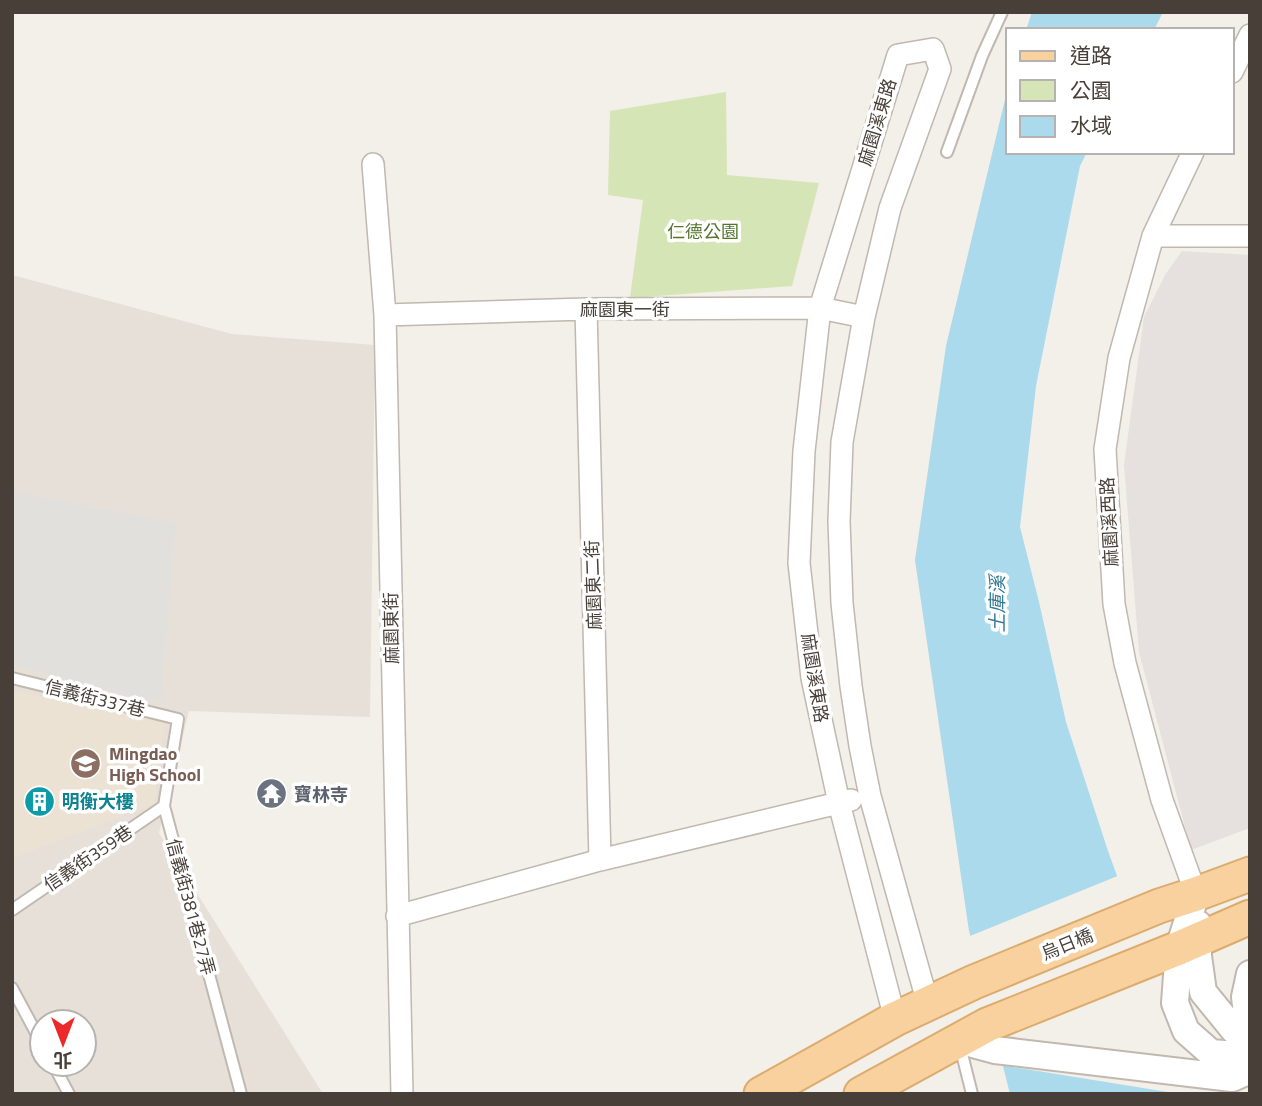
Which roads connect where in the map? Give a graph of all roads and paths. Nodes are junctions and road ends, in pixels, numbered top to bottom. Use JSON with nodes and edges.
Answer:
{"nodes":[{"id":1,"x":1002,"y":12,"type":"edge"},
{"id":2,"x":1250,"y":35,"type":"edge"},
{"id":3,"x":1234,"y":68,"type":"edge"},
{"id":4,"x":947,"y":152,"type":"dead end"},
{"id":5,"x":1192,"y":154,"type":"edge"},
{"id":6,"x":373,"y":164,"type":"dead end"},
{"id":7,"x":1153,"y":236,"type":"junction"},
{"id":8,"x":1250,"y":236,"type":"edge"},
{"id":9,"x":820,"y":308,"type":"junction"},
{"id":10,"x":586,"y":309,"type":"junction"},
{"id":11,"x":385,"y":315,"type":"junction"},
{"id":12,"x":863,"y":317,"type":"junction"},
{"id":13,"x":12,"y":678,"type":"edge"},
{"id":14,"x":178,"y":719,"type":"joint"},
{"id":15,"x":870,"y":796,"type":"junction"},
{"id":16,"x":839,"y":803,"type":"junction"},
{"id":17,"x":164,"y":806,"type":"junction"},
{"id":18,"x":600,"y":860,"type":"junction"},
{"id":19,"x":1250,"y":874,"type":"edge"},
{"id":20,"x":1196,"y":894,"type":"junction"},
{"id":21,"x":12,"y":910,"type":"edge"},
{"id":22,"x":397,"y":916,"type":"junction"},
{"id":23,"x":1250,"y":917,"type":"edge"},
{"id":24,"x":1182,"y":946,"type":"junction"},
{"id":25,"x":1250,"y":974,"type":"edge"},
{"id":26,"x":12,"y":988,"type":"edge"},
{"id":27,"x":928,"y":1004,"type":"junction"},
{"id":28,"x":28,"y":1018,"type":"edge"},
{"id":29,"x":895,"y":1019,"type":"junction"},
{"id":30,"x":1250,"y":1038,"type":"edge"},
{"id":31,"x":980,"y":1039,"type":"junction"},
{"id":32,"x":1250,"y":1045,"type":"edge"},
{"id":33,"x":1250,"y":1056,"type":"edge"},
{"id":34,"x":60,"y":1078,"type":"edge"},
{"id":35,"x":1238,"y":1081,"type":"edge"},
{"id":36,"x":69,"y":1094,"type":"edge"},
{"id":37,"x":241,"y":1094,"type":"edge"},
{"id":38,"x":402,"y":1094,"type":"edge"},
{"id":39,"x":761,"y":1094,"type":"edge"},
{"id":40,"x":860,"y":1094,"type":"edge"},
{"id":41,"x":972,"y":1094,"type":"edge"}],
"edges":[{"from":1,"to":4,"type":"lane"},
{"from":2,"to":3,"type":"street"},
{"from":5,"to":7,"type":"street","name":"麻園溪西路"},
{"from":6,"to":11,"type":"street","name":"麻園東街"},
{"from":7,"to":8,"type":"street"},
{"from":7,"to":20,"type":"street","name":"麻園溪西路"},
{"from":9,"to":10,"type":"street","name":"麻園東一街"},
{"from":9,"to":12,"type":"street","name":"麻園東一街"},
{"from":9,"to":12,"type":"street","name":"麻園溪東路"},
{"from":9,"to":16,"type":"street","name":"麻園溪東路"},
{"from":10,"to":11,"type":"street","name":"麻園東一街"},
{"from":10,"to":18,"type":"street","name":"麻園東二街"},
{"from":11,"to":22,"type":"street","name":"麻園東街"},
{"from":12,"to":15,"type":"street","name":"麻園溪東路"},
{"from":13,"to":14,"type":"lane","name":"信義街337巷"},
{"from":14,"to":17,"type":"lane","name":"信義街381巷27弄"},
{"from":15,"to":16,"type":"street"},
{"from":15,"to":27,"type":"street","name":"麻園溪東路"},
{"from":16,"to":18,"type":"street"},
{"from":16,"to":29,"type":"street","name":"麻園溪東路"},
{"from":17,"to":21,"type":"lane","name":"信義街359巷"},
{"from":17,"to":37,"type":"lane","name":"信義街381巷27弄"},
{"from":18,"to":22,"type":"street"},
{"from":19,"to":20,"type":"main road","name":"烏日橋"},
{"from":20,"to":24,"type":"street"},
{"from":20,"to":27,"type":"main road","name":"烏日橋"},
{"from":22,"to":38,"type":"street","name":"麻園東街"},
{"from":23,"to":24,"type":"main road"},
{"from":24,"to":31,"type":"main road"},
{"from":24,"to":32,"type":"street"},
{"from":24,"to":33,"type":"street"},
{"from":25,"to":30,"type":"street"},
{"from":26,"to":28,"type":"lane"},
{"from":27,"to":29,"type":"main road","name":"烏日橋"},
{"from":29,"to":39,"type":"main road","name":"烏日橋"},
{"from":31,"to":35,"type":"street"},
{"from":31,"to":40,"type":"main road"},
{"from":31,"to":41,"type":"lane"},
{"from":34,"to":36,"type":"lane"}]}
